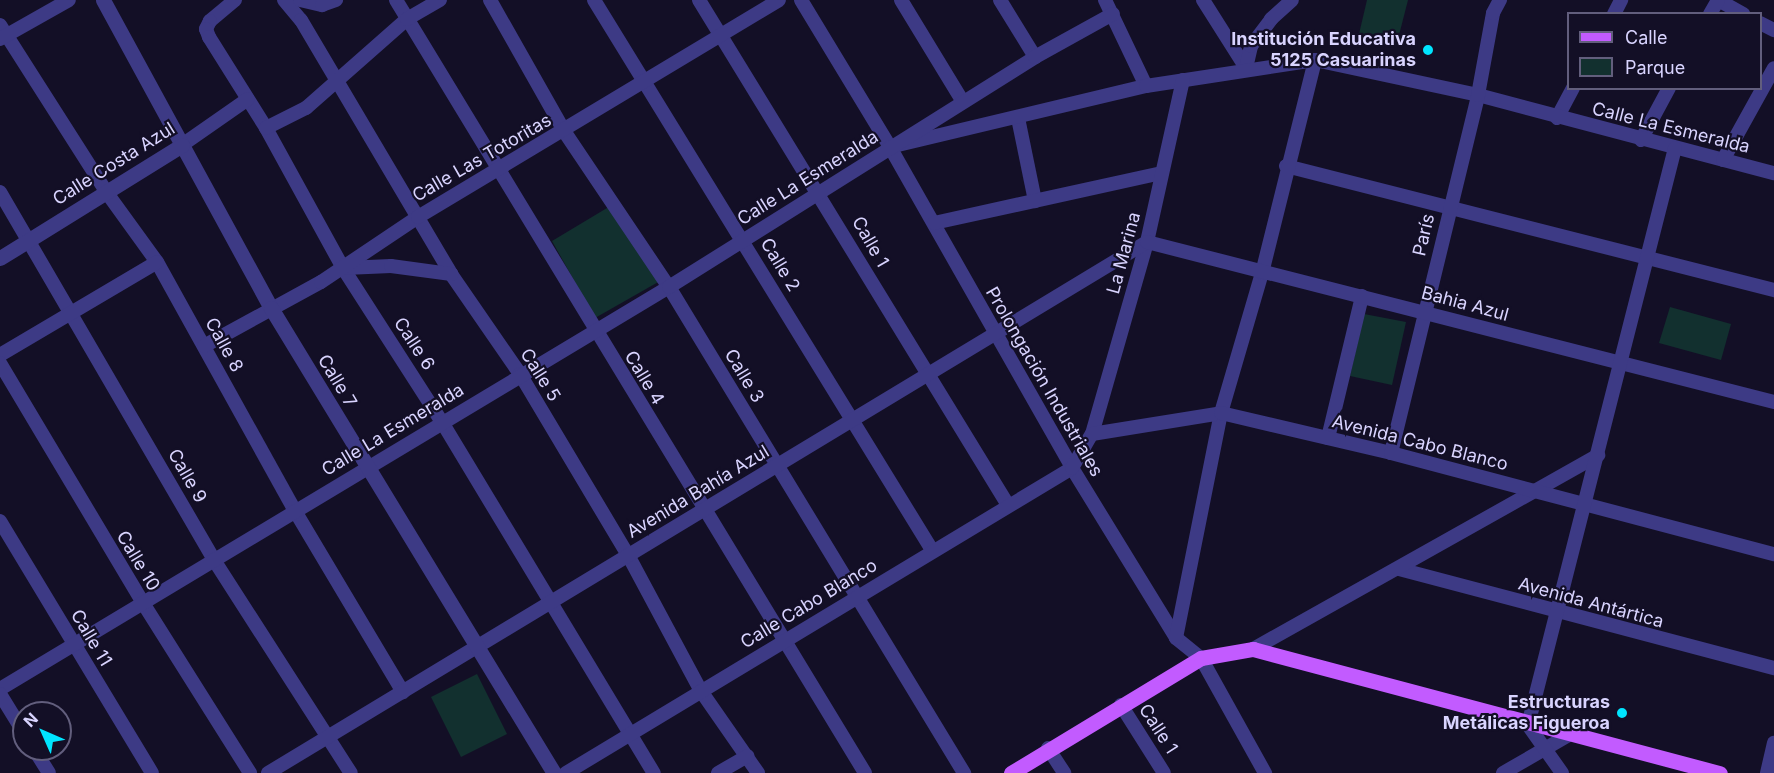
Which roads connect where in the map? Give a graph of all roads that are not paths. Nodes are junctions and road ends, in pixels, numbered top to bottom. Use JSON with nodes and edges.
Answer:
{"nodes":[{"id":1,"x":69,"y":0,"type":"edge"},
{"id":2,"x":103,"y":0,"type":"edge"},
{"id":3,"x":235,"y":0,"type":"edge"},
{"id":4,"x":284,"y":0,"type":"edge"},
{"id":5,"x":300,"y":0,"type":"edge"},
{"id":6,"x":336,"y":0,"type":"edge"},
{"id":7,"x":396,"y":0,"type":"edge"},
{"id":8,"x":440,"y":0,"type":"edge"},
{"id":9,"x":490,"y":0,"type":"edge"},
{"id":10,"x":594,"y":0,"type":"edge"},
{"id":11,"x":699,"y":0,"type":"edge"},
{"id":12,"x":779,"y":0,"type":"edge"},
{"id":13,"x":801,"y":0,"type":"edge"},
{"id":14,"x":901,"y":0,"type":"edge"},
{"id":15,"x":1000,"y":0,"type":"edge"},
{"id":16,"x":1105,"y":0,"type":"edge"},
{"id":17,"x":1203,"y":0,"type":"edge"},
{"id":18,"x":1292,"y":0,"type":"edge"},
{"id":19,"x":1500,"y":0,"type":"edge"},
{"id":20,"x":1718,"y":0,"type":"edge"},
{"id":21,"x":1739,"y":12,"type":"edge"},
{"id":22,"x":1113,"y":14,"type":"junction"},
{"id":23,"x":407,"y":19,"type":"junction"},
{"id":24,"x":2,"y":33,"type":"edge"},
{"id":25,"x":721,"y":35,"type":"junction"},
{"id":26,"x":1035,"y":57,"type":"junction"},
{"id":27,"x":1315,"y":60,"type":"junction"},
{"id":28,"x":1246,"y":68,"type":"junction"},
{"id":29,"x":1774,"y":68,"type":"edge"},
{"id":30,"x":1183,"y":80,"type":"junction"},
{"id":31,"x":643,"y":82,"type":"junction"},
{"id":32,"x":337,"y":84,"type":"junction"},
{"id":33,"x":1146,"y":86,"type":"junction"},
{"id":34,"x":1572,"y":90,"type":"edge"},
{"id":35,"x":1668,"y":90,"type":"edge"},
{"id":36,"x":1762,"y":90,"type":"edge"},
{"id":37,"x":1762,"y":90,"type":"edge"},
{"id":38,"x":1478,"y":95,"type":"junction"},
{"id":39,"x":248,"y":99,"type":"junction"},
{"id":40,"x":963,"y":102,"type":"junction"},
{"id":41,"x":1018,"y":118,"type":"junction"},
{"id":42,"x":1557,"y":118,"type":"junction"},
{"id":43,"x":266,"y":128,"type":"junction"},
{"id":44,"x":564,"y":131,"type":"junction"},
{"id":45,"x":1641,"y":140,"type":"junction"},
{"id":46,"x":182,"y":145,"type":"junction"},
{"id":47,"x":890,"y":147,"type":"junction"},
{"id":48,"x":1675,"y":148,"type":"junction"},
{"id":49,"x":1723,"y":160,"type":"junction"},
{"id":50,"x":1286,"y":166,"type":"junction"},
{"id":51,"x":498,"y":170,"type":"junction"},
{"id":52,"x":1162,"y":173,"type":"junction"},
{"id":53,"x":1774,"y":173,"type":"edge"},
{"id":54,"x":819,"y":190,"type":"junction"},
{"id":55,"x":0,"y":192,"type":"edge"},
{"id":56,"x":107,"y":193,"type":"junction"},
{"id":57,"x":1035,"y":201,"type":"junction"},
{"id":58,"x":1449,"y":207,"type":"junction"},
{"id":59,"x":418,"y":217,"type":"junction"},
{"id":60,"x":934,"y":223,"type":"junction"},
{"id":61,"x":744,"y":239,"type":"junction"},
{"id":62,"x":27,"y":242,"type":"junction"},
{"id":63,"x":1147,"y":242,"type":"junction"},
{"id":64,"x":0,"y":258,"type":"edge"},
{"id":65,"x":1646,"y":258,"type":"junction"},
{"id":66,"x":157,"y":262,"type":"junction"},
{"id":67,"x":343,"y":268,"type":"junction"},
{"id":68,"x":1262,"y":273,"type":"junction"},
{"id":69,"x":450,"y":274,"type":"junction"},
{"id":70,"x":669,"y":287,"type":"junction"},
{"id":71,"x":1774,"y":290,"type":"edge"},
{"id":72,"x":1362,"y":296,"type":"junction"},
{"id":73,"x":271,"y":308,"type":"junction"},
{"id":74,"x":71,"y":311,"type":"junction"},
{"id":75,"x":1424,"y":312,"type":"junction"},
{"id":76,"x":594,"y":331,"type":"junction"},
{"id":77,"x":996,"y":333,"type":"junction"},
{"id":78,"x":204,"y":346,"type":"junction"},
{"id":79,"x":0,"y":355,"type":"edge"},
{"id":80,"x":0,"y":363,"type":"edge"},
{"id":81,"x":1621,"y":363,"type":"junction"},
{"id":82,"x":520,"y":374,"type":"junction"},
{"id":83,"x":927,"y":375,"type":"junction"},
{"id":84,"x":1774,"y":402,"type":"edge"},
{"id":85,"x":1221,"y":413,"type":"junction"},
{"id":86,"x":852,"y":420,"type":"junction"},
{"id":87,"x":442,"y":422,"type":"junction"},
{"id":88,"x":1092,"y":434,"type":"junction"},
{"id":89,"x":1328,"y":438,"type":"junction"},
{"id":90,"x":1391,"y":453,"type":"junction"},
{"id":91,"x":1598,"y":455,"type":"junction"},
{"id":92,"x":777,"y":466,"type":"junction"},
{"id":93,"x":366,"y":468,"type":"junction"},
{"id":94,"x":1072,"y":468,"type":"junction"},
{"id":95,"x":1533,"y":490,"type":"junction"},
{"id":96,"x":1586,"y":504,"type":"junction"},
{"id":97,"x":1008,"y":505,"type":"junction"},
{"id":98,"x":702,"y":510,"type":"junction"},
{"id":99,"x":295,"y":511,"type":"junction"},
{"id":100,"x":0,"y":521,"type":"edge"},
{"id":101,"x":932,"y":550,"type":"junction"},
{"id":102,"x":1774,"y":554,"type":"edge"},
{"id":103,"x":628,"y":555,"type":"junction"},
{"id":104,"x":214,"y":560,"type":"junction"},
{"id":105,"x":1400,"y":569,"type":"junction"},
{"id":106,"x":855,"y":597,"type":"junction"},
{"id":107,"x":550,"y":602,"type":"junction"},
{"id":108,"x":142,"y":603,"type":"junction"},
{"id":109,"x":1555,"y":613,"type":"junction"},
{"id":110,"x":1176,"y":638,"type":"junction"},
{"id":111,"x":783,"y":641,"type":"junction"},
{"id":112,"x":75,"y":645,"type":"junction"},
{"id":113,"x":477,"y":646,"type":"junction"},
{"id":114,"x":1253,"y":649,"type":"junction"},
{"id":115,"x":1201,"y":658,"type":"junction"},
{"id":116,"x":1774,"y":668,"type":"edge"},
{"id":117,"x":0,"y":689,"type":"edge"},
{"id":118,"x":701,"y":691,"type":"junction"},
{"id":119,"x":403,"y":692,"type":"junction"},
{"id":120,"x":0,"y":694,"type":"edge"},
{"id":121,"x":1121,"y":705,"type":"junction"},
{"id":122,"x":12,"y":714,"type":"edge"},
{"id":123,"x":1528,"y":725,"type":"junction"},
{"id":124,"x":631,"y":733,"type":"junction"},
{"id":125,"x":1567,"y":735,"type":"junction"},
{"id":126,"x":328,"y":736,"type":"junction"},
{"id":127,"x":1774,"y":743,"type":"edge"},
{"id":128,"x":1048,"y":748,"type":"junction"},
{"id":129,"x":1546,"y":748,"type":"junction"},
{"id":130,"x":747,"y":756,"type":"junction"},
{"id":131,"x":152,"y":773,"type":"edge"},
{"id":132,"x":250,"y":773,"type":"edge"},
{"id":133,"x":268,"y":773,"type":"edge"},
{"id":134,"x":351,"y":773,"type":"edge"},
{"id":135,"x":554,"y":773,"type":"edge"},
{"id":136,"x":566,"y":773,"type":"edge"},
{"id":137,"x":654,"y":773,"type":"edge"},
{"id":138,"x":718,"y":773,"type":"edge"},
{"id":139,"x":758,"y":773,"type":"edge"},
{"id":140,"x":865,"y":773,"type":"edge"},
{"id":141,"x":964,"y":773,"type":"edge"},
{"id":142,"x":1011,"y":773,"type":"edge"},
{"id":143,"x":1064,"y":773,"type":"edge"},
{"id":144,"x":1164,"y":773,"type":"edge"},
{"id":145,"x":1265,"y":773,"type":"edge"},
{"id":146,"x":1503,"y":773,"type":"edge"},
{"id":147,"x":1562,"y":773,"type":"edge"},
{"id":148,"x":1720,"y":773,"type":"edge"},
{"id":149,"x":1767,"y":773,"type":"edge"}],
"edges":[{"from":1,"to":24,"type":"street"},
{"from":2,"to":46,"type":"street","name":"Calle 7"},
{"from":3,"to":39,"type":"street","name":"Calle 6"},
{"from":4,"to":32,"type":"street","name":"Calle 5"},
{"from":5,"to":6,"type":"street"},
{"from":7,"to":23,"type":"street","name":"Calle 4"},
{"from":8,"to":23,"type":"street"},
{"from":9,"to":44,"type":"street","name":"Calle 3"},
{"from":10,"to":31,"type":"street","name":"Calle 2"},
{"from":11,"to":25,"type":"street","name":"Calle 1"},
{"from":12,"to":25,"type":"street","name":"Calle Las Totoritas"},
{"from":13,"to":47,"type":"street","name":"Prolongación Industriales"},
{"from":14,"to":40,"type":"street"},
{"from":15,"to":26,"type":"street"},
{"from":16,"to":22,"type":"street"},
{"from":17,"to":28,"type":"street"},
{"from":18,"to":28,"type":"street"},
{"from":19,"to":38,"type":"street","name":"París"},
{"from":20,"to":21,"type":"street"},
{"from":22,"to":26,"type":"street"},
{"from":22,"to":33,"type":"street"},
{"from":23,"to":32,"type":"street"},
{"from":23,"to":51,"type":"street","name":"Calle 4"},
{"from":24,"to":56,"type":"street","name":"Calle 8"},
{"from":25,"to":31,"type":"street","name":"Calle Las Totoritas"},
{"from":25,"to":54,"type":"street","name":"Calle 1"},
{"from":26,"to":40,"type":"street"},
{"from":27,"to":28,"type":"street","name":"Calle La Esmeralda"},
{"from":27,"to":38,"type":"street","name":"Calle La Esmeralda"},
{"from":27,"to":50,"type":"street"},
{"from":28,"to":30,"type":"street","name":"Calle La Esmeralda"},
{"from":29,"to":37,"type":"street"},
{"from":30,"to":33,"type":"street","name":"Calle La Esmeralda"},
{"from":30,"to":52,"type":"street","name":"La Marina"},
{"from":31,"to":44,"type":"street","name":"Calle Las Totoritas"},
{"from":31,"to":61,"type":"street","name":"Calle 2"},
{"from":32,"to":43,"type":"street"},
{"from":32,"to":59,"type":"street","name":"Calle 5"},
{"from":33,"to":41,"type":"street","name":"Calle La Esmeralda"},
{"from":34,"to":42,"type":"street"},
{"from":35,"to":45,"type":"street"},
{"from":36,"to":49,"type":"street"},
{"from":38,"to":42,"type":"street","name":"Calle La Esmeralda"},
{"from":38,"to":58,"type":"street","name":"París"},
{"from":39,"to":43,"type":"street","name":"Calle 6"},
{"from":39,"to":46,"type":"street","name":"Calle Costa Azul"},
{"from":40,"to":47,"type":"street"},
{"from":41,"to":47,"type":"street","name":"Calle La Esmeralda"},
{"from":41,"to":57,"type":"street"},
{"from":42,"to":45,"type":"street","name":"Calle La Esmeralda"},
{"from":43,"to":67,"type":"street","name":"Calle 6"},
{"from":44,"to":51,"type":"street","name":"Calle Las Totoritas"},
{"from":44,"to":70,"type":"street","name":"Calle 3"},
{"from":45,"to":48,"type":"street","name":"Calle La Esmeralda"},
{"from":46,"to":56,"type":"street","name":"Calle Costa Azul"},
{"from":46,"to":73,"type":"street","name":"Calle 7"},
{"from":47,"to":54,"type":"street","name":"Calle La Esmeralda"},
{"from":47,"to":60,"type":"street","name":"Prolongación Industriales"},
{"from":48,"to":49,"type":"street","name":"Calle La Esmeralda"},
{"from":48,"to":65,"type":"street"},
{"from":49,"to":53,"type":"street","name":"Calle La Esmeralda"},
{"from":50,"to":58,"type":"street"},
{"from":50,"to":68,"type":"street"},
{"from":51,"to":59,"type":"street","name":"Calle Las Totoritas"},
{"from":51,"to":76,"type":"street","name":"Calle 4"},
{"from":52,"to":57,"type":"street"},
{"from":52,"to":63,"type":"street","name":"La Marina"},
{"from":54,"to":61,"type":"street","name":"Calle La Esmeralda"},
{"from":54,"to":83,"type":"street","name":"Calle 1"},
{"from":55,"to":62,"type":"street","name":"Calle 9"},
{"from":56,"to":62,"type":"street","name":"Calle Costa Azul"},
{"from":56,"to":66,"type":"street","name":"Calle 8"},
{"from":57,"to":60,"type":"street"},
{"from":58,"to":65,"type":"street"},
{"from":58,"to":75,"type":"street","name":"París"},
{"from":59,"to":67,"type":"street","name":"Calle Las Totoritas"},
{"from":59,"to":69,"type":"street","name":"Calle 5"},
{"from":60,"to":77,"type":"street","name":"Prolongación Industriales"},
{"from":61,"to":70,"type":"street","name":"Calle La Esmeralda"},
{"from":61,"to":86,"type":"street","name":"Calle 2"},
{"from":62,"to":64,"type":"street","name":"Calle Costa Azul"},
{"from":62,"to":74,"type":"street","name":"Calle 9"},
{"from":63,"to":68,"type":"street","name":"Bahia Azul"},
{"from":63,"to":77,"type":"street","name":"Avenida Bahía Azul"},
{"from":63,"to":88,"type":"street","name":"La Marina"},
{"from":65,"to":71,"type":"street"},
{"from":65,"to":81,"type":"street"},
{"from":66,"to":74,"type":"street"},
{"from":66,"to":78,"type":"street","name":"Calle 8"},
{"from":67,"to":69,"type":"street"},
{"from":67,"to":73,"type":"street","name":"Calle Las Totoritas"},
{"from":67,"to":87,"type":"street","name":"Calle 6"},
{"from":68,"to":72,"type":"street","name":"Bahia Azul"},
{"from":68,"to":85,"type":"street"},
{"from":69,"to":82,"type":"street","name":"Calle 5"},
{"from":70,"to":76,"type":"street","name":"Calle La Esmeralda"},
{"from":70,"to":92,"type":"street","name":"Calle 3"},
{"from":72,"to":75,"type":"street","name":"Bahia Azul"},
{"from":72,"to":89,"type":"street"},
{"from":73,"to":78,"type":"street","name":"Calle Las Totoritas"},
{"from":73,"to":93,"type":"street","name":"Calle 7"},
{"from":74,"to":79,"type":"street"},
{"from":74,"to":104,"type":"street","name":"Calle 9"},
{"from":75,"to":81,"type":"street","name":"Bahia Azul"},
{"from":75,"to":90,"type":"street","name":"París"},
{"from":76,"to":82,"type":"street","name":"Calle La Esmeralda"},
{"from":76,"to":98,"type":"street","name":"Calle 4"},
{"from":77,"to":83,"type":"street","name":"Avenida Bahía Azul"},
{"from":77,"to":94,"type":"street","name":"Prolongación Industriales"},
{"from":78,"to":99,"type":"street","name":"Calle 8"},
{"from":80,"to":108,"type":"street","name":"Calle 10"},
{"from":81,"to":84,"type":"street","name":"Bahia Azul"},
{"from":81,"to":91,"type":"street"},
{"from":82,"to":87,"type":"street","name":"Calle La Esmeralda"},
{"from":82,"to":103,"type":"street","name":"Calle 5"},
{"from":83,"to":86,"type":"street","name":"Avenida Bahía Azul"},
{"from":83,"to":97,"type":"street","name":"Calle 1"},
{"from":85,"to":88,"type":"street","name":"Avenida Cabo Blanco"},
{"from":85,"to":89,"type":"street","name":"Avenida Cabo Blanco"},
{"from":85,"to":110,"type":"street"},
{"from":86,"to":92,"type":"street","name":"Avenida Bahía Azul"},
{"from":86,"to":101,"type":"street","name":"Calle 2"},
{"from":87,"to":93,"type":"street","name":"Calle La Esmeralda"},
{"from":87,"to":107,"type":"street","name":"Calle 6"},
{"from":88,"to":94,"type":"street"},
{"from":89,"to":90,"type":"street","name":"Avenida Cabo Blanco"},
{"from":90,"to":95,"type":"street","name":"Avenida Cabo Blanco"},
{"from":91,"to":95,"type":"street"},
{"from":91,"to":96,"type":"street"},
{"from":92,"to":98,"type":"street","name":"Avenida Bahía Azul"},
{"from":92,"to":106,"type":"street","name":"Calle 3"},
{"from":93,"to":99,"type":"street","name":"Calle La Esmeralda"},
{"from":93,"to":113,"type":"street","name":"Calle 7"},
{"from":94,"to":97,"type":"street","name":"Calle Cabo Blanco"},
{"from":94,"to":110,"type":"street","name":"Prolongación Industriales"},
{"from":95,"to":96,"type":"street","name":"Avenida Cabo Blanco"},
{"from":95,"to":105,"type":"street"},
{"from":96,"to":102,"type":"street","name":"Avenida Cabo Blanco"},
{"from":96,"to":109,"type":"street"},
{"from":97,"to":101,"type":"street","name":"Calle Cabo Blanco"},
{"from":98,"to":103,"type":"street","name":"Avenida Bahía Azul"},
{"from":98,"to":111,"type":"street","name":"Calle 4"},
{"from":99,"to":104,"type":"street","name":"Calle La Esmeralda"},
{"from":99,"to":119,"type":"street","name":"Calle 8"},
{"from":100,"to":112,"type":"street","name":"Calle 11"},
{"from":101,"to":106,"type":"street","name":"Calle Cabo Blanco"},
{"from":103,"to":107,"type":"street","name":"Avenida Bahía Azul"},
{"from":103,"to":118,"type":"street","name":"Calle 5"},
{"from":104,"to":108,"type":"street","name":"Calle La Esmeralda"},
{"from":104,"to":126,"type":"street","name":"Calle 9"},
{"from":105,"to":109,"type":"street","name":"Avenida Antártica"},
{"from":105,"to":114,"type":"street"},
{"from":106,"to":111,"type":"street","name":"Calle Cabo Blanco"},
{"from":106,"to":141,"type":"street","name":"Calle 3"},
{"from":107,"to":113,"type":"street","name":"Avenida Bahía Azul"},
{"from":107,"to":124,"type":"street","name":"Calle 6"},
{"from":108,"to":112,"type":"street","name":"Calle La Esmeralda"},
{"from":108,"to":132,"type":"street","name":"Calle 10"},
{"from":109,"to":116,"type":"street","name":"Avenida Antártica"},
{"from":109,"to":123,"type":"street"},
{"from":110,"to":115,"type":"street","name":"Prolongación Industriales"},
{"from":111,"to":118,"type":"street","name":"Calle Cabo Blanco"},
{"from":111,"to":140,"type":"street","name":"Calle 4"},
{"from":112,"to":117,"type":"street","name":"Calle La Esmeralda"},
{"from":112,"to":131,"type":"street","name":"Calle 11"},
{"from":113,"to":119,"type":"street","name":"Avenida Bahía Azul"},
{"from":113,"to":135,"type":"street","name":"Calle 7"},
{"from":114,"to":115,"type":"main road"},
{"from":114,"to":123,"type":"main road"},
{"from":115,"to":121,"type":"main road"},
{"from":115,"to":145,"type":"street","name":"Prolongación Industriales"},
{"from":118,"to":124,"type":"street","name":"Calle Cabo Blanco"},
{"from":118,"to":130,"type":"street","name":"Calle 5"},
{"from":119,"to":126,"type":"street","name":"Avenida Bahía Azul"},
{"from":120,"to":122,"type":"street"},
{"from":121,"to":128,"type":"main road"},
{"from":121,"to":144,"type":"street","name":"Calle 1"},
{"from":123,"to":125,"type":"main road"},
{"from":123,"to":129,"type":"street"},
{"from":124,"to":136,"type":"street","name":"Calle Cabo Blanco"},
{"from":124,"to":137,"type":"street","name":"Calle 6"},
{"from":125,"to":129,"type":"street"},
{"from":125,"to":148,"type":"main road"},
{"from":126,"to":133,"type":"street","name":"Avenida Bahía Azul"},
{"from":126,"to":134,"type":"street","name":"Calle 9"},
{"from":127,"to":149,"type":"street"},
{"from":128,"to":142,"type":"main road"},
{"from":128,"to":143,"type":"street"},
{"from":129,"to":146,"type":"street"},
{"from":129,"to":147,"type":"street"},
{"from":130,"to":138,"type":"street"},
{"from":130,"to":139,"type":"street","name":"Calle 5"}]}
